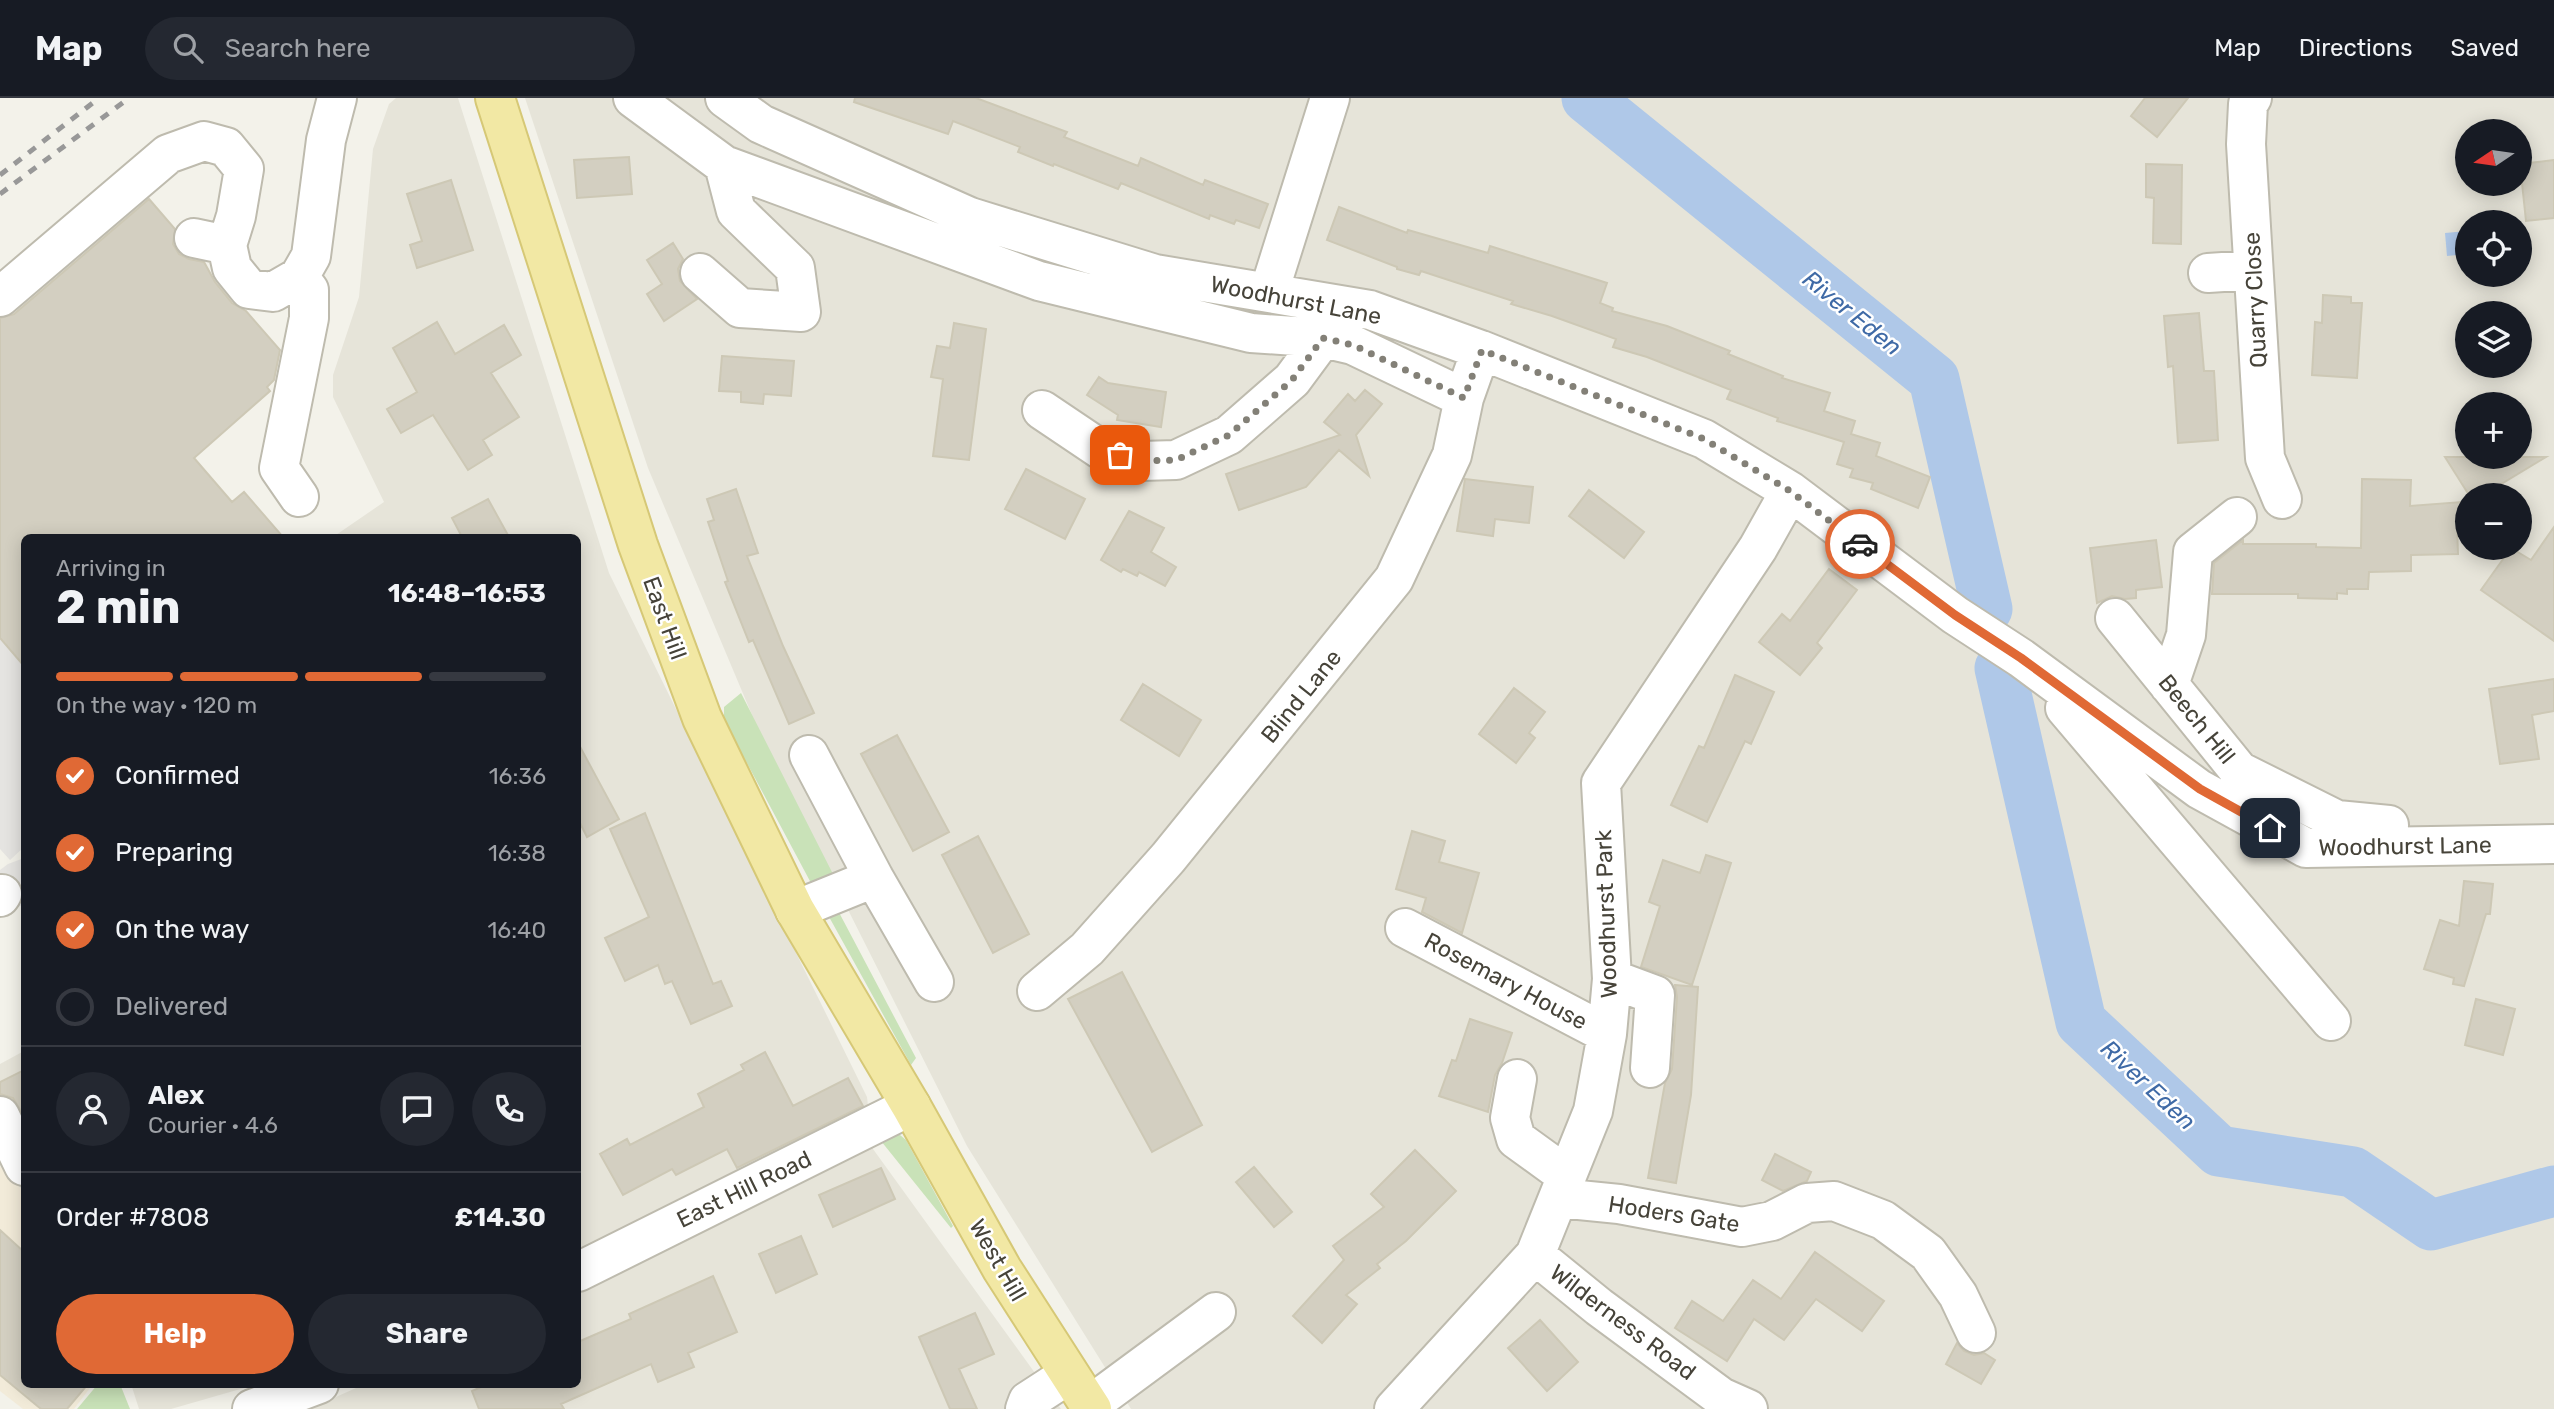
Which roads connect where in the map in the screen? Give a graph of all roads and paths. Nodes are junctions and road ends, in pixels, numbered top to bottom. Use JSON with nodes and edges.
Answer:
{"nodes":[{"id":1,"x":337,"y":98,"type":"edge"},
{"id":2,"x":495,"y":98,"type":"edge"},
{"id":3,"x":633,"y":98,"type":"edge"},
{"id":4,"x":724,"y":98,"type":"edge"},
{"id":5,"x":1330,"y":98,"type":"edge"},
{"id":6,"x":2252,"y":98,"type":"edge"},
{"id":7,"x":724,"y":165,"type":"junction"},
{"id":8,"x":2253,"y":270,"type":"junction"},
{"id":9,"x":700,"y":273,"type":"dead end"},
{"id":10,"x":2208,"y":273,"type":"dead end"},
{"id":11,"x":299,"y":277,"type":"junction"},
{"id":12,"x":1269,"y":292,"type":"junction"},
{"id":13,"x":0,"y":297,"type":"edge"},
{"id":14,"x":1323,"y":338,"type":"junction"},
{"id":15,"x":1482,"y":350,"type":"junction"},
{"id":16,"x":1464,"y":398,"type":"junction"},
{"id":17,"x":1042,"y":410,"type":"dead end"},
{"id":18,"x":1790,"y":491,"type":"junction"},
{"id":19,"x":299,"y":497,"type":"dead end"},
{"id":20,"x":2282,"y":499,"type":"dead end"},
{"id":21,"x":2237,"y":517,"type":"dead end"},
{"id":22,"x":2115,"y":618,"type":"dead end"},
{"id":23,"x":2021,"y":658,"type":"junction"},
{"id":24,"x":2169,"y":685,"type":"junction"},
{"id":25,"x":809,"y":755,"type":"dead end"},
{"id":26,"x":2554,"y":818,"type":"edge"},
{"id":27,"x":2484,"y":840,"type":"junction"},
{"id":28,"x":2554,"y":844,"type":"edge"},
{"id":29,"x":874,"y":878,"type":"junction"},
{"id":30,"x":795,"y":910,"type":"junction"},
{"id":31,"x":1405,"y":928,"type":"dead end"},
{"id":32,"x":1612,"y":979,"type":"junction"},
{"id":33,"x":934,"y":982,"type":"dead end"},
{"id":34,"x":1037,"y":991,"type":"dead end"},
{"id":35,"x":2331,"y":1021,"type":"dead end"},
{"id":36,"x":1607,"y":1034,"type":"junction"},
{"id":37,"x":1650,"y":1068,"type":"dead end"},
{"id":38,"x":1517,"y":1079,"type":"dead end"},
{"id":39,"x":911,"y":1106,"type":"junction"},
{"id":40,"x":0,"y":1116,"type":"edge"},
{"id":41,"x":21,"y":1160,"type":"edge"},
{"id":42,"x":1563,"y":1187,"type":"junction"},
{"id":43,"x":1535,"y":1255,"type":"junction"},
{"id":44,"x":581,"y":1271,"type":"edge"},
{"id":45,"x":1216,"y":1312,"type":"dead end"},
{"id":46,"x":1976,"y":1333,"type":"dead end"},
{"id":47,"x":308,"y":1388,"type":"edge"},
{"id":48,"x":1083,"y":1396,"type":"edge"},
{"id":49,"x":252,"y":1409,"type":"edge"},
{"id":50,"x":1025,"y":1409,"type":"edge"},
{"id":51,"x":1394,"y":1409,"type":"edge"},
{"id":52,"x":1748,"y":1409,"type":"edge"}],
"edges":[{"from":1,"to":11,"type":"street"},
{"from":2,"to":30,"type":"main road","name":"East Hill"},
{"from":3,"to":7,"type":"street","name":"Woodhurst Lane"},
{"from":4,"to":12,"type":"street","name":"Woodhurst Lane"},
{"from":5,"to":12,"type":"street"},
{"from":6,"to":8,"type":"street","name":"Quarry Close"},
{"from":7,"to":9,"type":"street"},
{"from":7,"to":14,"type":"street","name":"Woodhurst Lane"},
{"from":8,"to":10,"type":"street"},
{"from":8,"to":20,"type":"street","name":"Quarry Close"},
{"from":11,"to":13,"type":"street"},
{"from":11,"to":19,"type":"street"},
{"from":12,"to":15,"type":"street","name":"Woodhurst Lane"},
{"from":14,"to":16,"type":"street","name":"Woodhurst Lane"},
{"from":14,"to":17,"type":"street"},
{"from":15,"to":16,"type":"street","name":"Blind Lane"},
{"from":15,"to":18,"type":"street","name":"Woodhurst Lane"},
{"from":16,"to":34,"type":"street","name":"Blind Lane"},
{"from":18,"to":23,"type":"street","name":"Woodhurst Lane"},
{"from":18,"to":32,"type":"street","name":"Woodhurst Park"},
{"from":21,"to":24,"type":"street"},
{"from":22,"to":24,"type":"street","name":"Beech Hill"},
{"from":23,"to":27,"type":"street","name":"Woodhurst Lane"},
{"from":23,"to":35,"type":"street"},
{"from":24,"to":27,"type":"street","name":"Beech Hill"},
{"from":25,"to":29,"type":"street"},
{"from":26,"to":27,"type":"street"},
{"from":27,"to":28,"type":"street","name":"Woodhurst Lane"},
{"from":29,"to":30,"type":"street"},
{"from":29,"to":33,"type":"street"},
{"from":30,"to":39,"type":"main road","name":"East Hill"},
{"from":31,"to":36,"type":"street","name":"Rosemary House"},
{"from":32,"to":36,"type":"street","name":"Woodhurst Park"},
{"from":32,"to":37,"type":"street"},
{"from":36,"to":42,"type":"street","name":"Woodhurst Park"},
{"from":38,"to":42,"type":"street"},
{"from":39,"to":44,"type":"street","name":"East Hill Road"},
{"from":39,"to":48,"type":"main road","name":"West Hill"},
{"from":40,"to":41,"type":"street"},
{"from":42,"to":43,"type":"street","name":"Woodhurst Park"},
{"from":42,"to":46,"type":"street","name":"Hoders Gate"},
{"from":43,"to":51,"type":"street","name":"Woodhurst Park"},
{"from":43,"to":52,"type":"street","name":"Wilderness Road"},
{"from":45,"to":48,"type":"street"},
{"from":47,"to":49,"type":"street"},
{"from":48,"to":50,"type":"street"}]}
